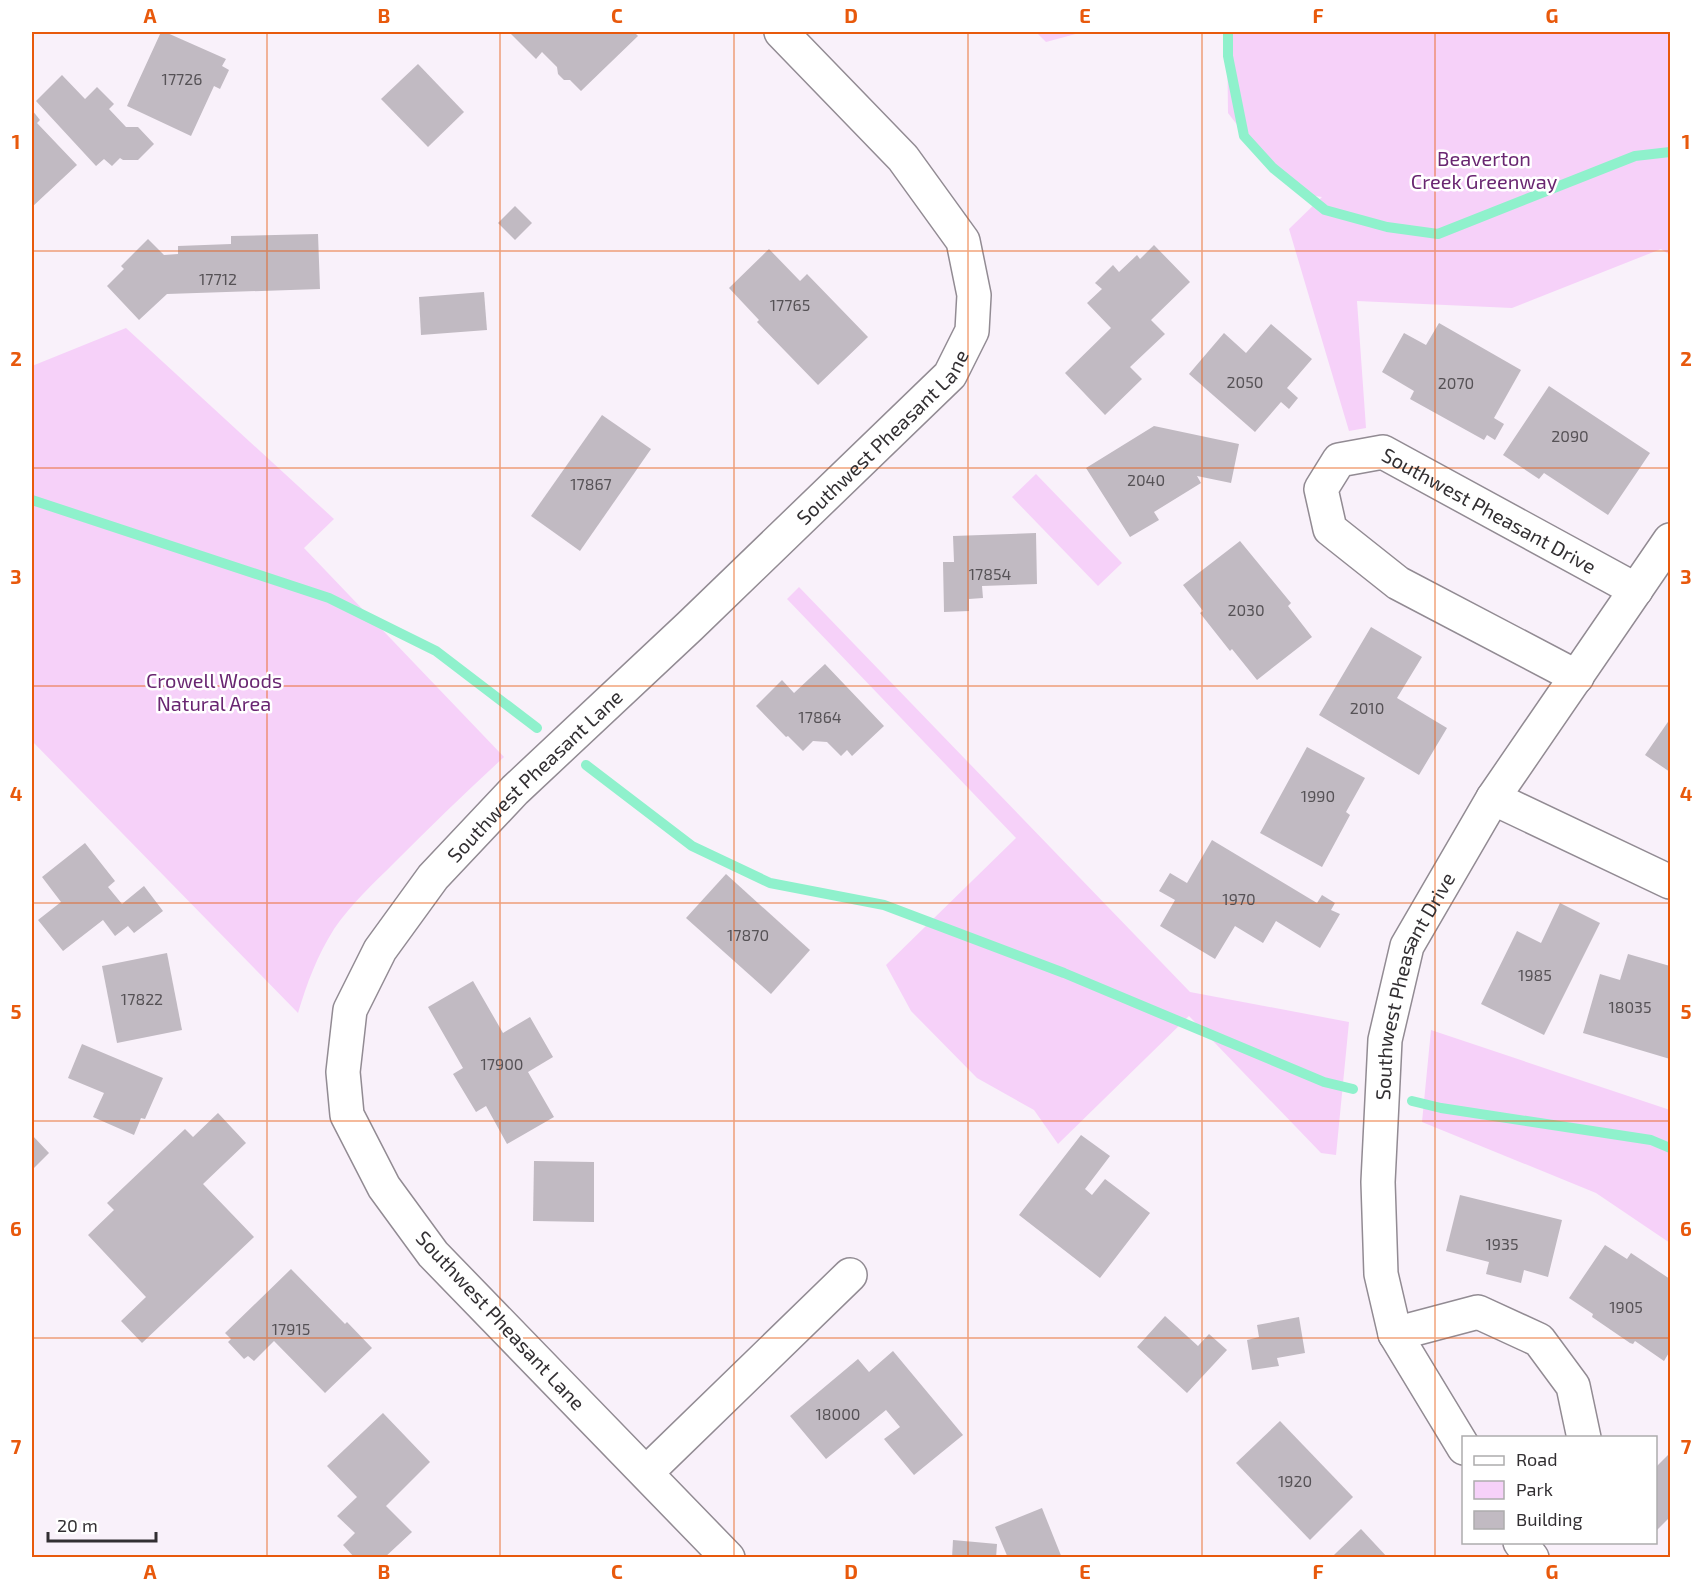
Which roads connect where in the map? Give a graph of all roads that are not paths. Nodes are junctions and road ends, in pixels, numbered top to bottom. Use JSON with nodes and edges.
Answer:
{"nodes":[{"id":1,"x":781,"y":32,"type":"edge"},
{"id":2,"x":1671,"y":540,"type":"edge"},
{"id":3,"x":1636,"y":590,"type":"junction"},
{"id":4,"x":1577,"y":677,"type":"junction"},
{"id":5,"x":1493,"y":798,"type":"junction"},
{"id":6,"x":1671,"y":882,"type":"edge"},
{"id":7,"x":850,"y":1275,"type":"dead end"},
{"id":8,"x":1395,"y":1334,"type":"junction"},
{"id":9,"x":1584,"y":1436,"type":"edge"},
{"id":10,"x":1462,"y":1445,"type":"edge"},
{"id":11,"x":646,"y":1473,"type":"junction"},
{"id":12,"x":728,"y":1557,"type":"edge"}],
"edges":[{"from":1,"to":11,"type":"street","name":"Southwest Pheasant Lane"},
{"from":2,"to":3,"type":"street","name":"Southwest Pheasant Drive"},
{"from":3,"to":4,"type":"street","name":"Southwest Pheasant Drive"},
{"from":3,"to":4,"type":"street","name":"Southwest Pheasant Drive"},
{"from":4,"to":5,"type":"street","name":"Southwest Pheasant Drive"},
{"from":5,"to":6,"type":"street"},
{"from":5,"to":8,"type":"street","name":"Southwest Pheasant Drive"},
{"from":7,"to":11,"type":"street"},
{"from":8,"to":9,"type":"street"},
{"from":8,"to":10,"type":"street","name":"Southwest Pheasant Drive"},
{"from":11,"to":12,"type":"street","name":"Southwest Pheasant Lane"}]}
